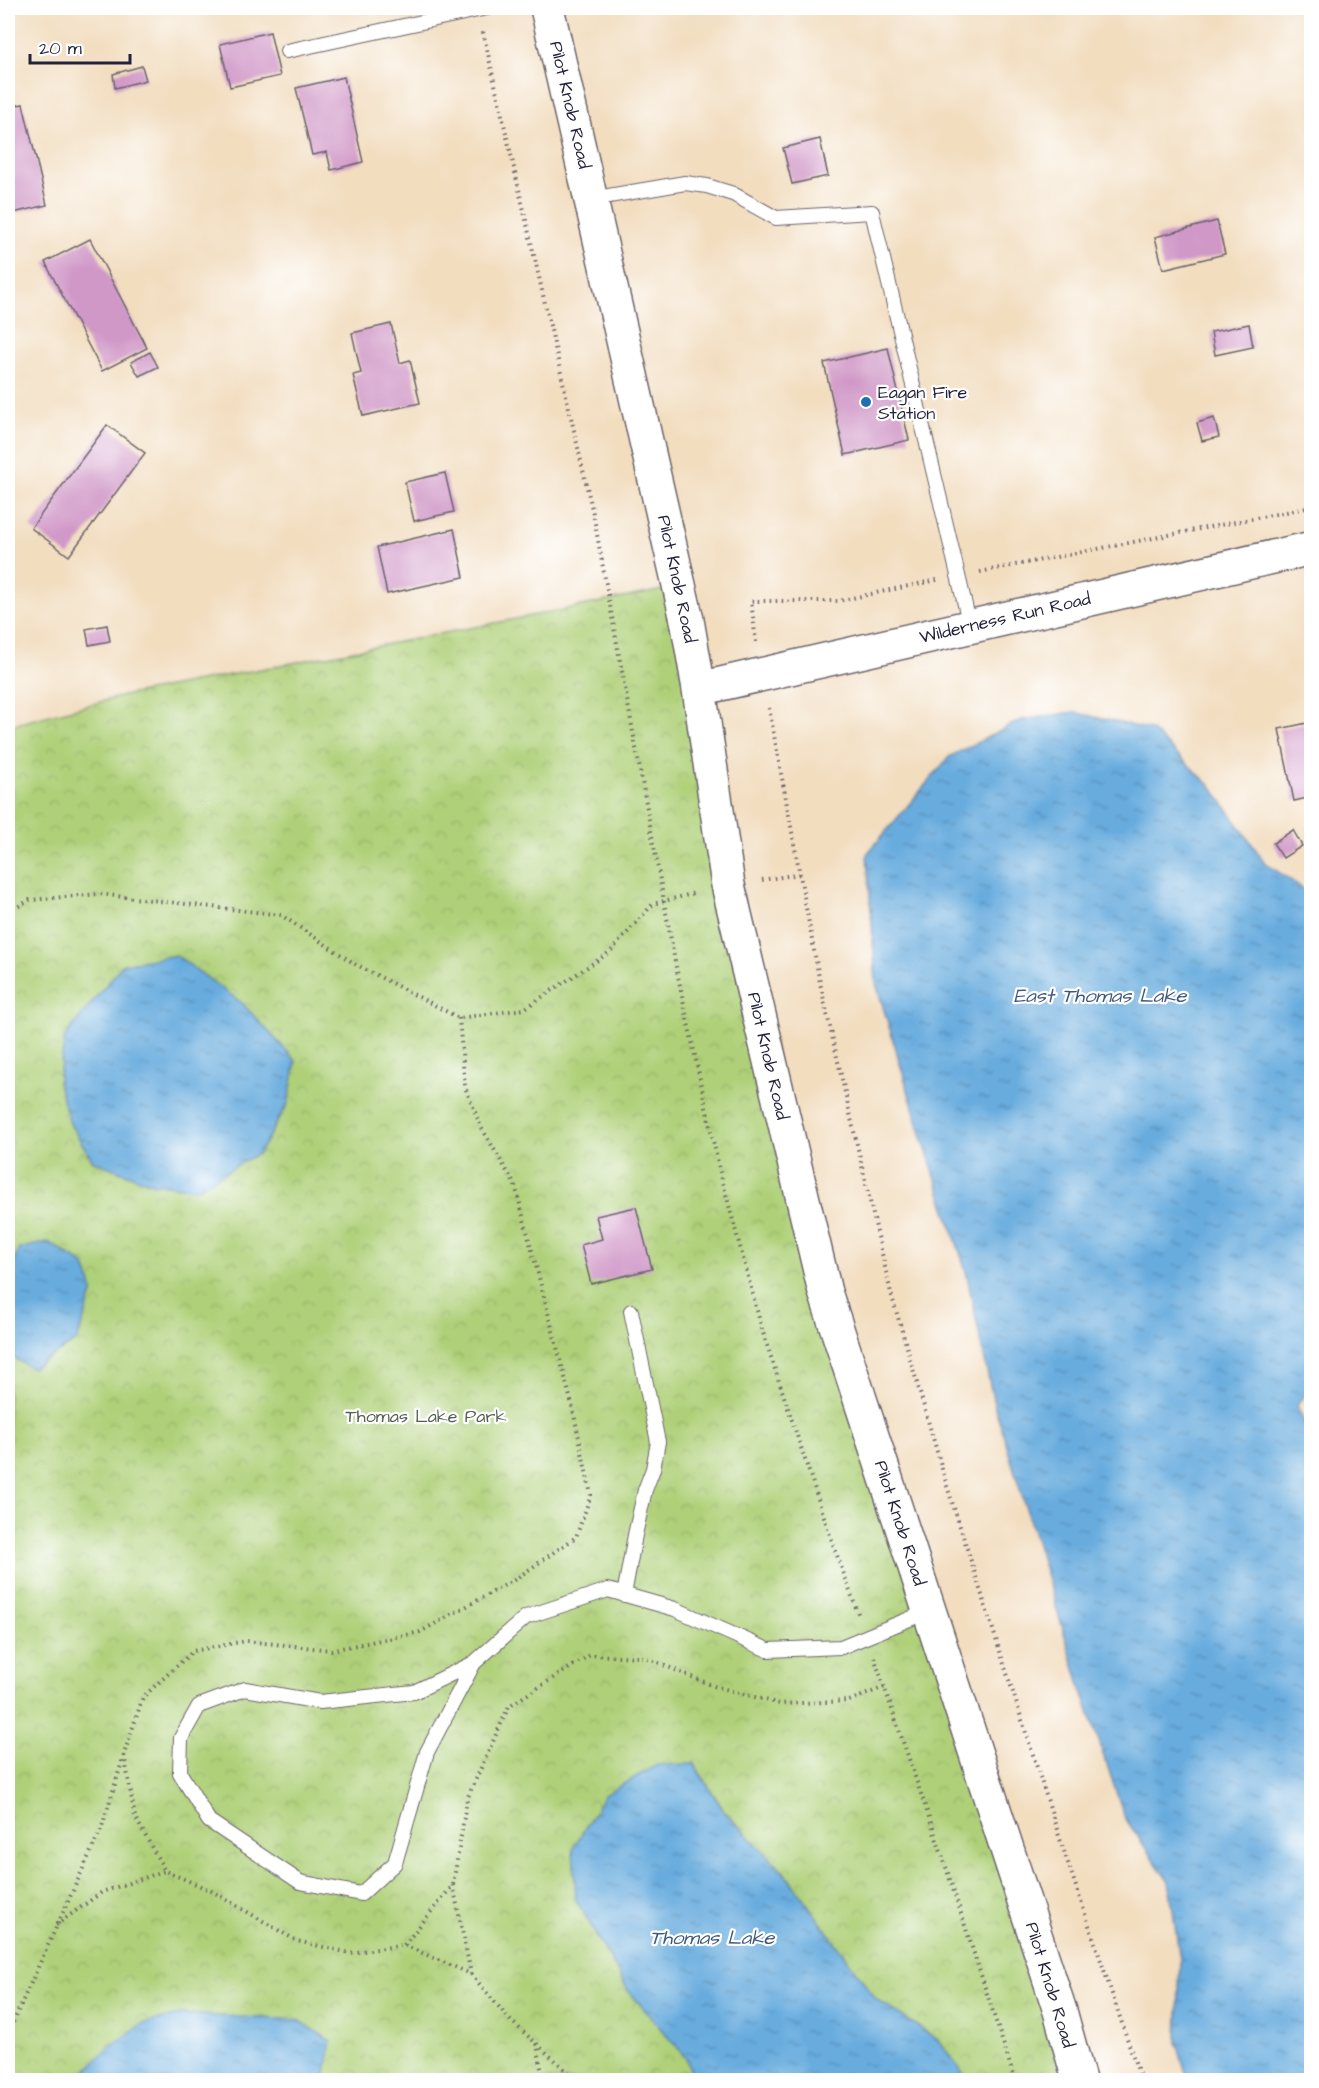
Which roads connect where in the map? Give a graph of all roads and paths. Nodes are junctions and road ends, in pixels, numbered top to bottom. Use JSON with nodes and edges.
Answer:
{"nodes":[{"id":1,"x":483,"y":8,"type":"edge"},
{"id":2,"x":548,"y":8,"type":"edge"},
{"id":3,"x":287,"y":51,"type":"dead end"},
{"id":4,"x":591,"y":199,"type":"junction"},
{"id":5,"x":1311,"y":507,"type":"edge"},
{"id":6,"x":1311,"y":548,"type":"edge"},
{"id":7,"x":958,"y":576,"type":"junction"},
{"id":8,"x":970,"y":626,"type":"junction"},
{"id":9,"x":761,"y":675,"type":"junction"},
{"id":10,"x":699,"y":689,"type":"junction"},
{"id":11,"x":663,"y":900,"type":"junction"},
{"id":12,"x":8,"y":912,"type":"edge"},
{"id":13,"x":459,"y":1018,"type":"junction"},
{"id":14,"x":631,"y":1311,"type":"dead end"},
{"id":15,"x":624,"y":1595,"type":"junction"},
{"id":16,"x":929,"y":1611,"type":"junction"},
{"id":17,"x":866,"y":1636,"type":"junction"},
{"id":18,"x":474,"y":1663,"type":"junction"},
{"id":19,"x":885,"y":1687,"type":"junction"},
{"id":20,"x":124,"y":1754,"type":"junction"},
{"id":21,"x":165,"y":1871,"type":"junction"},
{"id":22,"x":453,"y":1885,"type":"junction"},
{"id":23,"x":56,"y":1926,"type":"junction"},
{"id":24,"x":404,"y":1946,"type":"junction"},
{"id":25,"x":471,"y":1974,"type":"junction"},
{"id":26,"x":8,"y":2033,"type":"edge"},
{"id":27,"x":537,"y":2043,"type":"junction"},
{"id":28,"x":543,"y":2080,"type":"edge"},
{"id":29,"x":577,"y":2080,"type":"edge"},
{"id":30,"x":1015,"y":2080,"type":"edge"},
{"id":31,"x":1079,"y":2080,"type":"edge"},
{"id":32,"x":1141,"y":2080,"type":"edge"}],
"edges":[{"from":1,"to":3,"type":"lane"},
{"from":1,"to":11,"type":"path"},
{"from":2,"to":4,"type":"main road","name":"Pilot Knob Road"},
{"from":4,"to":7,"type":"lane"},
{"from":4,"to":10,"type":"main road","name":"Pilot Knob Road"},
{"from":5,"to":7,"type":"path"},
{"from":6,"to":8,"type":"main road","name":"Wilderness Run Road"},
{"from":7,"to":8,"type":"lane"},
{"from":7,"to":9,"type":"path"},
{"from":8,"to":9,"type":"main road","name":"Wilderness Run Road"},
{"from":9,"to":10,"type":"main road","name":"Wilderness Run Road"},
{"from":9,"to":32,"type":"path"},
{"from":10,"to":16,"type":"main road","name":"Pilot Knob Road"},
{"from":11,"to":13,"type":"path"},
{"from":11,"to":17,"type":"path"},
{"from":12,"to":13,"type":"path"},
{"from":13,"to":20,"type":"path"},
{"from":14,"to":15,"type":"lane"},
{"from":15,"to":17,"type":"lane"},
{"from":15,"to":18,"type":"lane"},
{"from":16,"to":17,"type":"lane"},
{"from":16,"to":31,"type":"main road","name":"Pilot Knob Road"},
{"from":17,"to":19,"type":"path"},
{"from":18,"to":18,"type":"lane"},
{"from":19,"to":22,"type":"path"},
{"from":19,"to":30,"type":"path"},
{"from":20,"to":21,"type":"path"},
{"from":20,"to":23,"type":"path"},
{"from":21,"to":23,"type":"path"},
{"from":21,"to":24,"type":"path"},
{"from":22,"to":24,"type":"path"},
{"from":22,"to":25,"type":"path"},
{"from":23,"to":26,"type":"path"},
{"from":24,"to":25,"type":"path"},
{"from":25,"to":27,"type":"path"},
{"from":27,"to":28,"type":"path"},
{"from":27,"to":29,"type":"path"}]}
